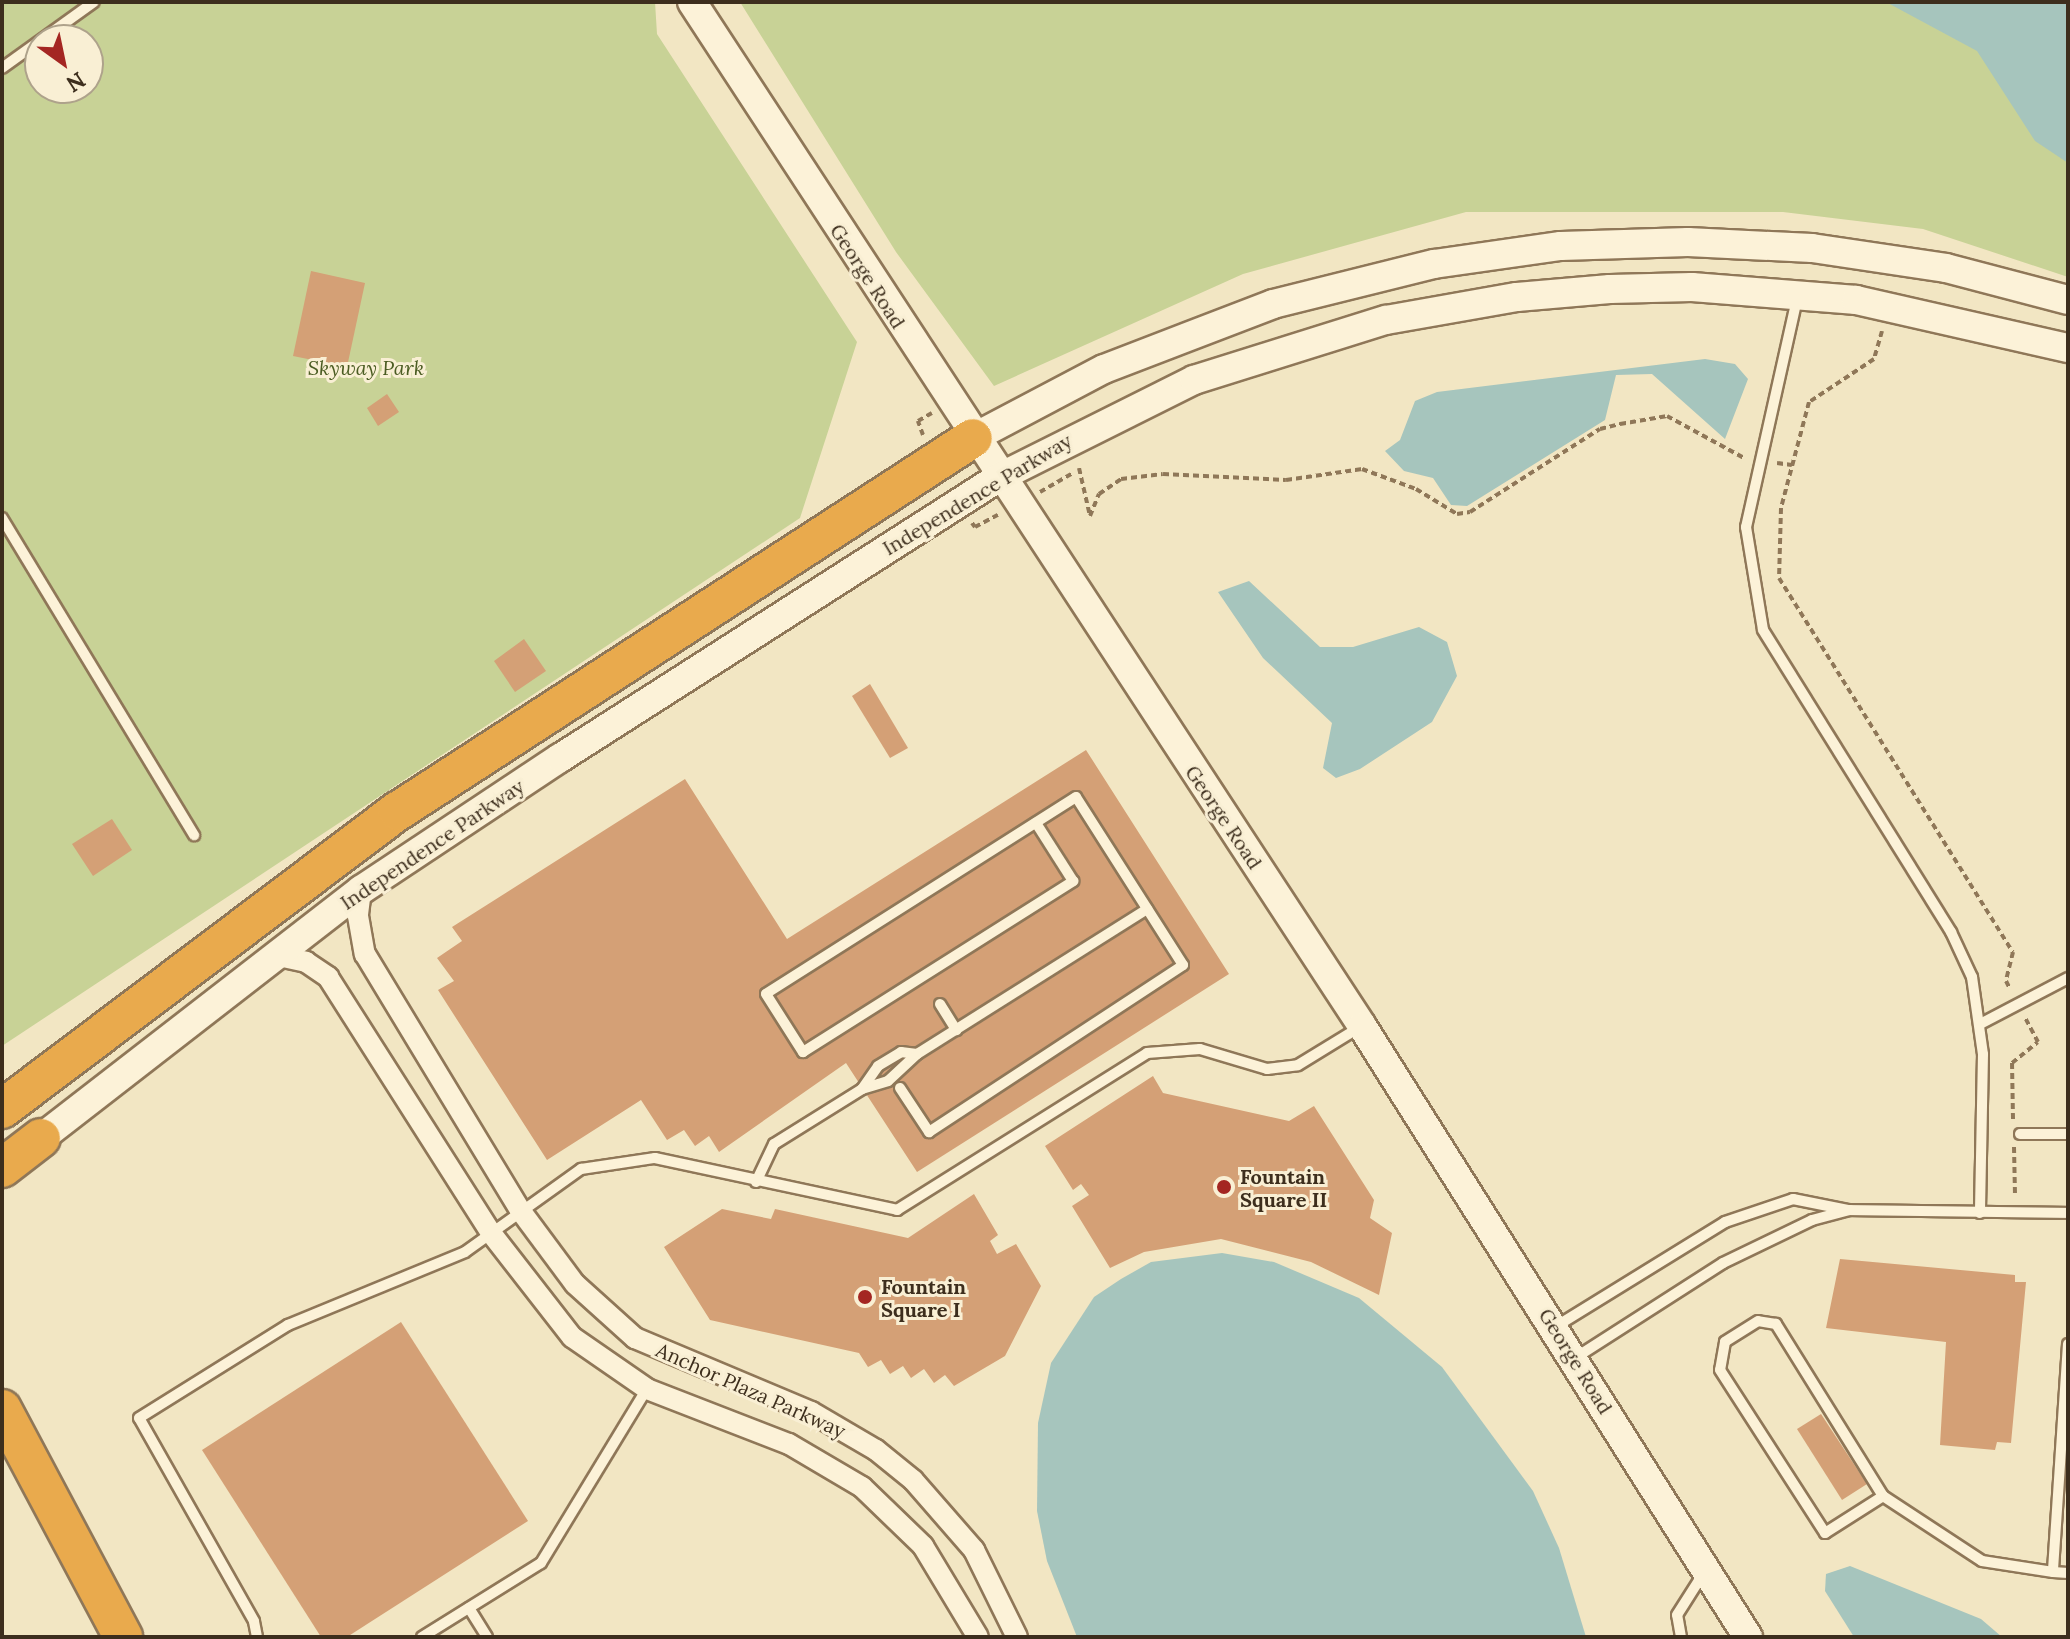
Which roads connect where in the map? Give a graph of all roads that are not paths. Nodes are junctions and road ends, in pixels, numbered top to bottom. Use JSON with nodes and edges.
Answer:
{"nodes":[{"id":1,"x":94,"y":2,"type":"edge"},
{"id":2,"x":692,"y":2,"type":"edge"},
{"id":3,"x":2,"y":68,"type":"edge"},
{"id":4,"x":1798,"y":293,"type":"junction"},
{"id":5,"x":2068,"y":300,"type":"edge"},
{"id":6,"x":2068,"y":348,"type":"edge"},
{"id":7,"x":973,"y":438,"type":"junction"},
{"id":8,"x":998,"y":478,"type":"junction"},
{"id":9,"x":2,"y":518,"type":"edge"},
{"id":10,"x":1036,"y":823,"type":"junction"},
{"id":11,"x":194,"y":835,"type":"dead end"},
{"id":12,"x":361,"y":890,"type":"junction"},
{"id":13,"x":1147,"y":909,"type":"junction"},
{"id":14,"x":274,"y":955,"type":"junction"},
{"id":15,"x":2068,"y":978,"type":"edge"},
{"id":16,"x":940,"y":1004,"type":"dead end"},
{"id":17,"x":1982,"y":1023,"type":"junction"},
{"id":18,"x":1362,"y":1026,"type":"junction"},
{"id":19,"x":956,"y":1030,"type":"junction"},
{"id":20,"x":917,"y":1054,"type":"junction"},
{"id":21,"x":900,"y":1088,"type":"dead end"},
{"id":22,"x":862,"y":1089,"type":"junction"},
{"id":23,"x":2,"y":1109,"type":"edge"},
{"id":24,"x":2068,"y":1134,"type":"edge"},
{"id":25,"x":2017,"y":1136,"type":"road end"},
{"id":26,"x":41,"y":1138,"type":"joint"},
{"id":27,"x":2,"y":1168,"type":"edge"},
{"id":28,"x":756,"y":1182,"type":"junction"},
{"id":29,"x":520,"y":1210,"type":"junction"},
{"id":30,"x":1850,"y":1210,"type":"junction"},
{"id":31,"x":1980,"y":1213,"type":"junction"},
{"id":32,"x":2068,"y":1213,"type":"edge"},
{"id":33,"x":491,"y":1233,"type":"junction"},
{"id":34,"x":1555,"y":1327,"type":"junction"},
{"id":35,"x":2068,"y":1344,"type":"edge"},
{"id":36,"x":1575,"y":1358,"type":"junction"},
{"id":37,"x":2067,"y":1368,"type":"edge"},
{"id":38,"x":647,"y":1389,"type":"junction"},
{"id":39,"x":2,"y":1409,"type":"edge"},
{"id":40,"x":1883,"y":1496,"type":"junction"},
{"id":41,"x":1706,"y":1569,"type":"junction"},
{"id":42,"x":2053,"y":1572,"type":"junction"},
{"id":43,"x":2068,"y":1573,"type":"edge"},
{"id":44,"x":469,"y":1608,"type":"junction"},
{"id":45,"x":123,"y":1637,"type":"edge"},
{"id":46,"x":257,"y":1637,"type":"edge"},
{"id":47,"x":422,"y":1637,"type":"edge"},
{"id":48,"x":487,"y":1637,"type":"edge"},
{"id":49,"x":978,"y":1637,"type":"edge"},
{"id":50,"x":1017,"y":1637,"type":"edge"},
{"id":51,"x":1681,"y":1637,"type":"edge"},
{"id":52,"x":1748,"y":1637,"type":"edge"}],
"edges":[{"from":1,"to":3,"type":"lane"},
{"from":2,"to":7,"type":"main road","name":"George Road"},
{"from":4,"to":6,"type":"main road","name":"Independence Parkway"},
{"from":4,"to":8,"type":"main road","name":"Independence Parkway"},
{"from":4,"to":17,"type":"lane"},
{"from":5,"to":7,"type":"main road"},
{"from":7,"to":8,"type":"main road","name":"George Road"},
{"from":7,"to":23,"type":"highway"},
{"from":8,"to":12,"type":"main road","name":"Independence Parkway"},
{"from":8,"to":18,"type":"main road","name":"George Road"},
{"from":9,"to":11,"type":"lane"},
{"from":10,"to":10,"type":"lane"},
{"from":10,"to":13,"type":"lane"},
{"from":12,"to":14,"type":"main road","name":"Independence Parkway"},
{"from":12,"to":29,"type":"street","name":"Anchor Plaza Parkway"},
{"from":13,"to":19,"type":"lane"},
{"from":13,"to":21,"type":"lane"},
{"from":14,"to":26,"type":"main road","name":"Independence Parkway"},
{"from":14,"to":33,"type":"street","name":"Anchor Plaza Parkway"},
{"from":15,"to":17,"type":"lane"},
{"from":16,"to":19,"type":"lane"},
{"from":17,"to":31,"type":"lane"},
{"from":18,"to":28,"type":"lane"},
{"from":18,"to":34,"type":"main road","name":"George Road"},
{"from":19,"to":20,"type":"lane"},
{"from":20,"to":22,"type":"lane"},
{"from":20,"to":22,"type":"lane"},
{"from":22,"to":28,"type":"lane"},
{"from":24,"to":25,"type":"lane"},
{"from":26,"to":27,"type":"highway"},
{"from":28,"to":29,"type":"lane"},
{"from":29,"to":33,"type":"lane"},
{"from":29,"to":50,"type":"street","name":"Anchor Plaza Parkway"},
{"from":30,"to":31,"type":"lane"},
{"from":30,"to":34,"type":"lane"},
{"from":30,"to":36,"type":"lane"},
{"from":31,"to":32,"type":"lane"},
{"from":33,"to":38,"type":"street","name":"Anchor Plaza Parkway"},
{"from":33,"to":46,"type":"lane"},
{"from":34,"to":36,"type":"main road","name":"George Road"},
{"from":35,"to":37,"type":"lane"},
{"from":36,"to":41,"type":"main road","name":"George Road"},
{"from":37,"to":42,"type":"lane"},
{"from":38,"to":44,"type":"lane"},
{"from":38,"to":49,"type":"street","name":"Anchor Plaza Parkway"},
{"from":39,"to":45,"type":"highway"},
{"from":40,"to":40,"type":"lane"},
{"from":40,"to":42,"type":"lane"},
{"from":41,"to":51,"type":"lane"},
{"from":41,"to":52,"type":"main road","name":"George Road"},
{"from":42,"to":43,"type":"lane"},
{"from":44,"to":47,"type":"lane"},
{"from":44,"to":48,"type":"lane"}]}
